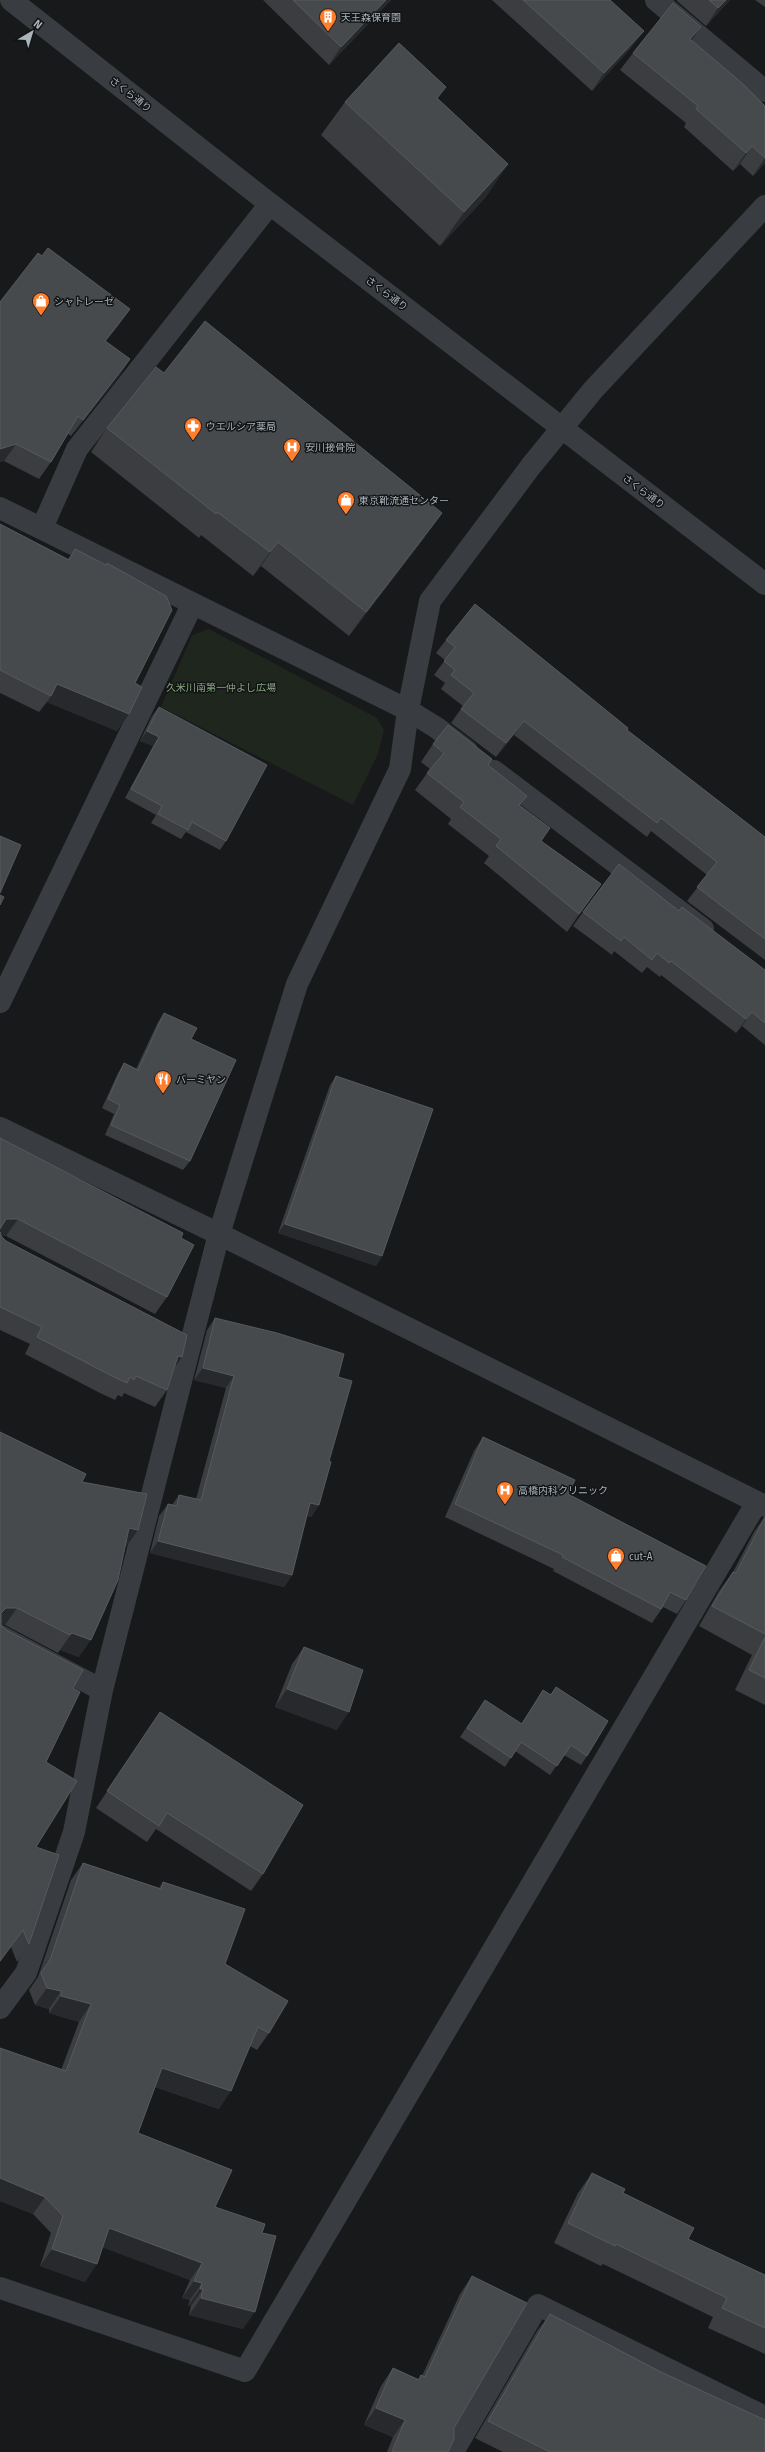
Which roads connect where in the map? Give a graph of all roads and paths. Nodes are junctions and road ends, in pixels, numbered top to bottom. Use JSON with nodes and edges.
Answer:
{"nodes":[{"id":1,"x":11,"y":0,"type":"edge"},
{"id":2,"x":656,"y":0,"type":"edge"},
{"id":3,"x":765,"y":91,"type":"edge"},
{"id":4,"x":270,"y":204,"type":"junction"},
{"id":5,"x":765,"y":206,"type":"edge"},
{"id":6,"x":562,"y":428,"type":"junction"},
{"id":7,"x":0,"y":508,"type":"edge"},
{"id":8,"x":42,"y":528,"type":"junction"},
{"id":9,"x":765,"y":584,"type":"edge"},
{"id":10,"x":192,"y":605,"type":"junction"},
{"id":11,"x":408,"y":710,"type":"junction"},
{"id":12,"x":719,"y":941,"type":"edge"},
{"id":13,"x":0,"y":1002,"type":"edge"},
{"id":14,"x":0,"y":1128,"type":"edge"},
{"id":15,"x":219,"y":1234,"type":"junction"},
{"id":16,"x":168,"y":1335,"type":"edge"},
{"id":17,"x":190,"y":1346,"type":"junction"},
{"id":18,"x":761,"y":1504,"type":"edge"},
{"id":19,"x":0,"y":1636,"type":"edge"},
{"id":20,"x":102,"y":1690,"type":"junction"},
{"id":21,"x":0,"y":2008,"type":"edge"},
{"id":22,"x":0,"y":2288,"type":"edge"},
{"id":23,"x":765,"y":2417,"type":"edge"},
{"id":24,"x":454,"y":2452,"type":"edge"}],
"edges":[{"from":1,"to":4,"type":"street","name":"さくら通り"},
{"from":2,"to":3,"type":"street"},
{"from":4,"to":6,"type":"street","name":"さくら通り"},
{"from":4,"to":8,"type":"street"},
{"from":5,"to":6,"type":"street"},
{"from":6,"to":9,"type":"street","name":"さくら通り"},
{"from":6,"to":11,"type":"street"},
{"from":7,"to":8,"type":"street"},
{"from":8,"to":10,"type":"street"},
{"from":10,"to":11,"type":"street"},
{"from":10,"to":13,"type":"street"},
{"from":11,"to":12,"type":"street"},
{"from":11,"to":15,"type":"street"},
{"from":14,"to":15,"type":"street"},
{"from":15,"to":17,"type":"street"},
{"from":15,"to":18,"type":"street"},
{"from":16,"to":17,"type":"street"},
{"from":17,"to":20,"type":"street"},
{"from":18,"to":22,"type":"street"},
{"from":19,"to":20,"type":"street"},
{"from":20,"to":21,"type":"street"},
{"from":23,"to":24,"type":"street"}]}
